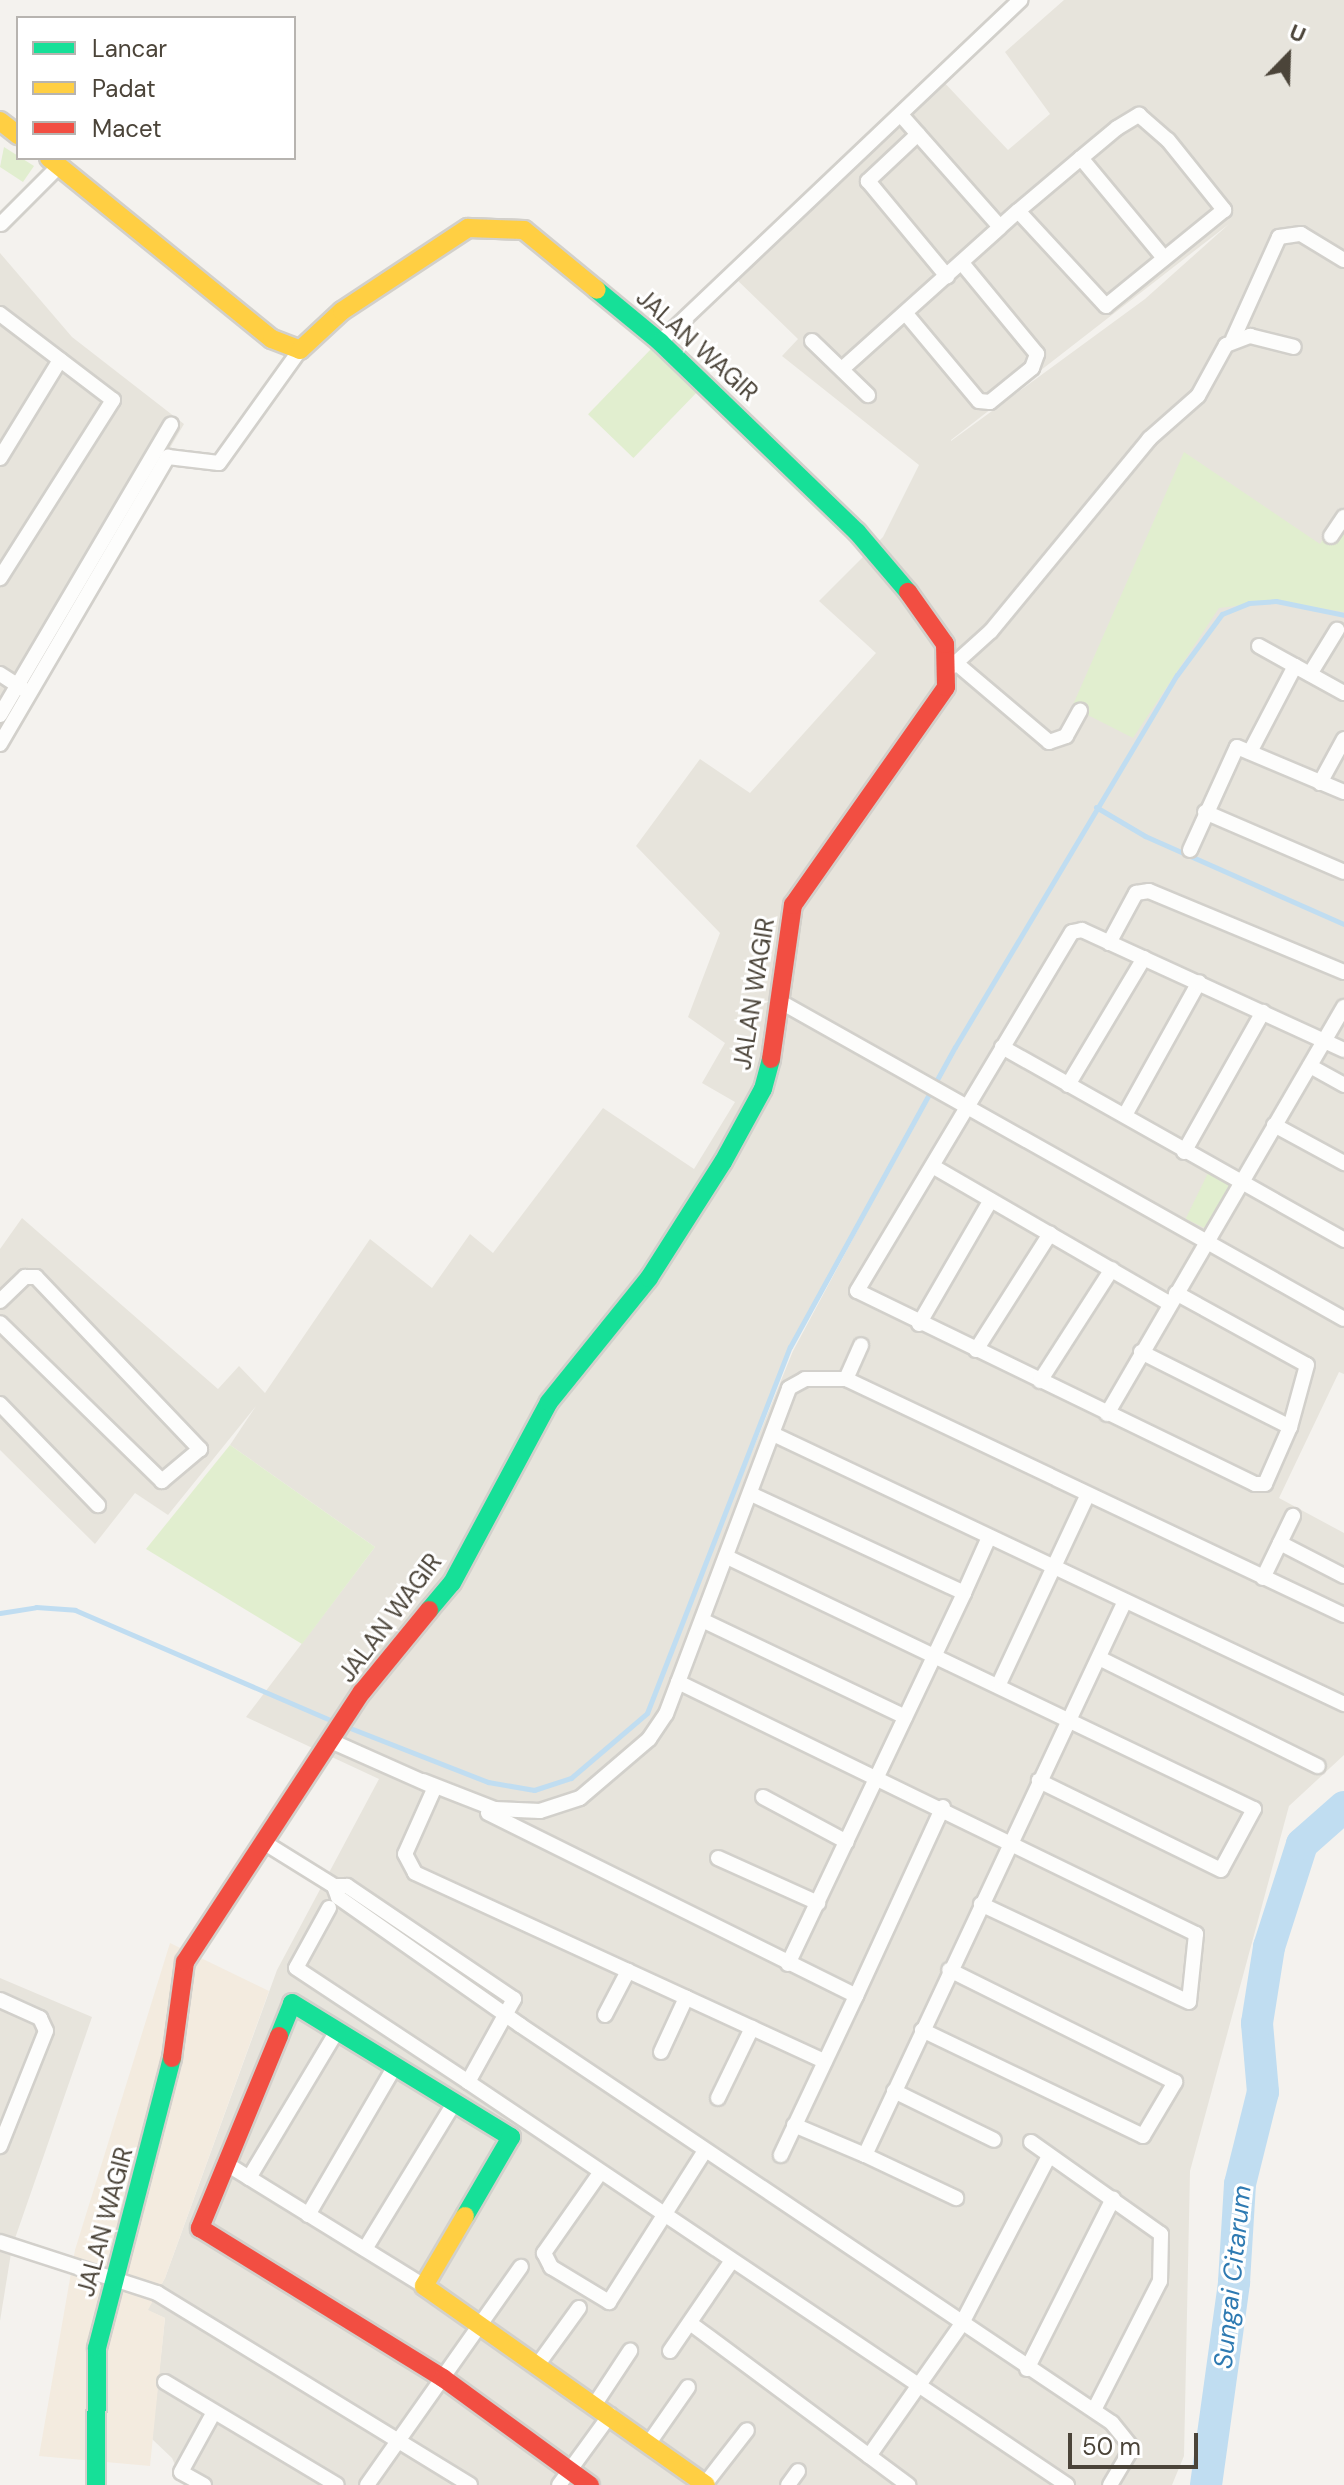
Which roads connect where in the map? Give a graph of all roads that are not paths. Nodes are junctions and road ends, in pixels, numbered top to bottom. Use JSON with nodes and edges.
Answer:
{"nodes":[{"id":1,"x":1021,"y":0,"type":"edge"},
{"id":2,"x":901,"y":115,"type":"junction"},
{"id":3,"x":0,"y":121,"type":"edge"},
{"id":4,"x":16,"y":133,"type":"edge"},
{"id":5,"x":918,"y":134,"type":"junction"},
{"id":6,"x":1081,"y":158,"type":"junction"},
{"id":7,"x":54,"y":162,"type":"edge"},
{"id":8,"x":1018,"y":211,"type":"junction"},
{"id":9,"x":1,"y":224,"type":"edge"},
{"id":10,"x":1000,"y":227,"type":"junction"},
{"id":11,"x":1164,"y":258,"type":"junction"},
{"id":12,"x":1344,"y":260,"type":"edge"},
{"id":13,"x":962,"y":263,"type":"junction"},
{"id":14,"x":947,"y":276,"type":"junction"},
{"id":15,"x":907,"y":315,"type":"junction"},
{"id":16,"x":1,"y":316,"type":"edge"},
{"id":17,"x":1233,"y":339,"type":"junction"},
{"id":18,"x":812,"y":341,"type":"dead end"},
{"id":19,"x":660,"y":342,"type":"junction"},
{"id":20,"x":1294,"y":347,"type":"dead end"},
{"id":21,"x":300,"y":350,"type":"junction"},
{"id":22,"x":60,"y":360,"type":"junction"},
{"id":23,"x":842,"y":369,"type":"junction"},
{"id":24,"x":868,"y":395,"type":"dead end"},
{"id":25,"x":171,"y":425,"type":"dead end"},
{"id":26,"x":0,"y":458,"type":"edge"},
{"id":27,"x":1344,"y":517,"type":"edge"},
{"id":28,"x":1331,"y":536,"type":"dead end"},
{"id":29,"x":0,"y":578,"type":"edge"},
{"id":30,"x":1337,"y":630,"type":"dead end"},
{"id":31,"x":1259,"y":646,"type":"dead end"},
{"id":32,"x":953,"y":665,"type":"junction"},
{"id":33,"x":1295,"y":666,"type":"junction"},
{"id":34,"x":0,"y":674,"type":"edge"},
{"id":35,"x":1310,"y":674,"type":"junction"},
{"id":36,"x":24,"y":689,"type":"junction"},
{"id":37,"x":1344,"y":693,"type":"edge"},
{"id":38,"x":1080,"y":711,"type":"dead end"},
{"id":39,"x":0,"y":715,"type":"edge"},
{"id":40,"x":1344,"y":739,"type":"edge"},
{"id":41,"x":0,"y":744,"type":"edge"},
{"id":42,"x":1250,"y":752,"type":"junction"},
{"id":43,"x":1320,"y":783,"type":"junction"},
{"id":44,"x":1344,"y":792,"type":"edge"},
{"id":45,"x":1205,"y":812,"type":"junction"},
{"id":46,"x":1190,"y":850,"type":"dead end"},
{"id":47,"x":1344,"y":872,"type":"edge"},
{"id":48,"x":1109,"y":943,"type":"junction"},
{"id":49,"x":1144,"y":958,"type":"junction"},
{"id":50,"x":1344,"y":972,"type":"edge"},
{"id":51,"x":1199,"y":982,"type":"junction"},
{"id":52,"x":779,"y":1001,"type":"junction"},
{"id":53,"x":1344,"y":1007,"type":"edge"},
{"id":54,"x":1263,"y":1012,"type":"junction"},
{"id":55,"x":1325,"y":1038,"type":"junction"},
{"id":56,"x":1002,"y":1047,"type":"junction"},
{"id":57,"x":1344,"y":1050,"type":"edge"},
{"id":58,"x":1310,"y":1066,"type":"junction"},
{"id":59,"x":1068,"y":1085,"type":"junction"},
{"id":60,"x":1344,"y":1085,"type":"edge"},
{"id":61,"x":967,"y":1105,"type":"junction"},
{"id":62,"x":1125,"y":1115,"type":"junction"},
{"id":63,"x":1274,"y":1125,"type":"junction"},
{"id":64,"x":1184,"y":1152,"type":"junction"},
{"id":65,"x":1344,"y":1163,"type":"edge"},
{"id":66,"x":934,"y":1167,"type":"junction"},
{"id":67,"x":1242,"y":1181,"type":"junction"},
{"id":68,"x":991,"y":1200,"type":"junction"},
{"id":69,"x":1050,"y":1234,"type":"junction"},
{"id":70,"x":1344,"y":1240,"type":"edge"},
{"id":71,"x":1204,"y":1244,"type":"junction"},
{"id":72,"x":1112,"y":1269,"type":"junction"},
{"id":73,"x":1172,"y":1298,"type":"junction"},
{"id":74,"x":0,"y":1301,"type":"edge"},
{"id":75,"x":1344,"y":1319,"type":"edge"},
{"id":76,"x":0,"y":1323,"type":"edge"},
{"id":77,"x":919,"y":1324,"type":"junction"},
{"id":78,"x":861,"y":1345,"type":"dead end"},
{"id":79,"x":976,"y":1350,"type":"junction"},
{"id":80,"x":1141,"y":1352,"type":"junction"},
{"id":81,"x":846,"y":1379,"type":"junction"},
{"id":82,"x":1040,"y":1381,"type":"junction"},
{"id":83,"x":0,"y":1404,"type":"edge"},
{"id":84,"x":1107,"y":1414,"type":"junction"},
{"id":85,"x":1290,"y":1427,"type":"junction"},
{"id":86,"x":773,"y":1434,"type":"junction"},
{"id":87,"x":751,"y":1494,"type":"junction"},
{"id":88,"x":1087,"y":1496,"type":"junction"},
{"id":89,"x":98,"y":1505,"type":"dead end"},
{"id":90,"x":1293,"y":1516,"type":"dead end"},
{"id":91,"x":989,"y":1537,"type":"junction"},
{"id":92,"x":1280,"y":1543,"type":"junction"},
{"id":93,"x":727,"y":1557,"type":"junction"},
{"id":94,"x":1054,"y":1568,"type":"junction"},
{"id":95,"x":1344,"y":1576,"type":"edge"},
{"id":96,"x":1263,"y":1578,"type":"junction"},
{"id":97,"x":964,"y":1593,"type":"junction"},
{"id":98,"x":1125,"y":1601,"type":"junction"},
{"id":99,"x":1344,"y":1615,"type":"edge"},
{"id":100,"x":702,"y":1620,"type":"junction"},
{"id":101,"x":935,"y":1655,"type":"junction"},
{"id":102,"x":1099,"y":1658,"type":"junction"},
{"id":103,"x":678,"y":1682,"type":"junction"},
{"id":104,"x":999,"y":1684,"type":"junction"},
{"id":105,"x":1344,"y":1704,"type":"edge"},
{"id":106,"x":1070,"y":1716,"type":"junction"},
{"id":107,"x":905,"y":1717,"type":"junction"},
{"id":108,"x":333,"y":1738,"type":"junction"},
{"id":109,"x":1318,"y":1766,"type":"dead end"},
{"id":110,"x":878,"y":1776,"type":"junction"},
{"id":111,"x":1039,"y":1781,"type":"junction"},
{"id":112,"x":429,"y":1784,"type":"junction"},
{"id":113,"x":763,"y":1797,"type":"dead end"},
{"id":114,"x":943,"y":1807,"type":"junction"},
{"id":115,"x":1012,"y":1840,"type":"junction"},
{"id":116,"x":847,"y":1842,"type":"junction"},
{"id":117,"x":265,"y":1843,"type":"junction"},
{"id":118,"x":718,"y":1858,"type":"dead end"},
{"id":119,"x":818,"y":1903,"type":"junction"},
{"id":120,"x":981,"y":1904,"type":"junction"},
{"id":121,"x":329,"y":1908,"type":"dead end"},
{"id":122,"x":788,"y":1964,"type":"junction"},
{"id":123,"x":949,"y":1970,"type":"junction"},
{"id":124,"x":628,"y":1971,"type":"junction"},
{"id":125,"x":856,"y":1996,"type":"junction"},
{"id":126,"x":686,"y":1998,"type":"junction"},
{"id":127,"x":0,"y":2000,"type":"edge"},
{"id":128,"x":510,"y":2013,"type":"junction"},
{"id":129,"x":605,"y":2015,"type":"dead end"},
{"id":130,"x":752,"y":2028,"type":"junction"},
{"id":131,"x":922,"y":2030,"type":"junction"},
{"id":132,"x":337,"y":2031,"type":"junction"},
{"id":133,"x":661,"y":2052,"type":"dead end"},
{"id":134,"x":825,"y":2062,"type":"junction"},
{"id":135,"x":395,"y":2066,"type":"junction"},
{"id":136,"x":468,"y":2082,"type":"junction"},
{"id":137,"x":894,"y":2091,"type":"junction"},
{"id":138,"x":718,"y":2098,"type":"dead end"},
{"id":139,"x":454,"y":2103,"type":"junction"},
{"id":140,"x":794,"y":2125,"type":"junction"},
{"id":141,"x":994,"y":2140,"type":"dead end"},
{"id":142,"x":1031,"y":2142,"type":"dead end"},
{"id":143,"x":0,"y":2146,"type":"edge"},
{"id":144,"x":705,"y":2151,"type":"junction"},
{"id":145,"x":781,"y":2155,"type":"dead end"},
{"id":146,"x":865,"y":2155,"type":"junction"},
{"id":147,"x":1048,"y":2158,"type":"junction"},
{"id":148,"x":225,"y":2163,"type":"junction"},
{"id":149,"x":600,"y":2173,"type":"junction"},
{"id":150,"x":249,"y":2178,"type":"junction"},
{"id":151,"x":956,"y":2198,"type":"dead end"},
{"id":152,"x":1113,"y":2199,"type":"junction"},
{"id":153,"x":308,"y":2215,"type":"junction"},
{"id":154,"x":665,"y":2217,"type":"junction"},
{"id":155,"x":0,"y":2242,"type":"edge"},
{"id":156,"x":365,"y":2249,"type":"junction"},
{"id":157,"x":731,"y":2262,"type":"junction"},
{"id":158,"x":521,"y":2267,"type":"dead end"},
{"id":159,"x":113,"y":2279,"type":"junction"},
{"id":160,"x":424,"y":2286,"type":"junction"},
{"id":161,"x":579,"y":2308,"type":"dead end"},
{"id":162,"x":482,"y":2322,"type":"junction"},
{"id":163,"x":690,"y":2323,"type":"junction"},
{"id":164,"x":961,"y":2325,"type":"junction"},
{"id":165,"x":630,"y":2351,"type":"dead end"},
{"id":166,"x":670,"y":2351,"type":"dead end"},
{"id":167,"x":539,"y":2363,"type":"junction"},
{"id":168,"x":1027,"y":2369,"type":"junction"},
{"id":169,"x":443,"y":2378,"type":"junction"},
{"id":170,"x":165,"y":2382,"type":"dead end"},
{"id":171,"x":688,"y":2387,"type":"dead end"},
{"id":172,"x":917,"y":2387,"type":"junction"},
{"id":173,"x":595,"y":2404,"type":"junction"},
{"id":174,"x":1094,"y":2410,"type":"junction"},
{"id":175,"x":214,"y":2412,"type":"junction"},
{"id":176,"x":610,"y":2415,"type":"junction"},
{"id":177,"x":747,"y":2430,"type":"dead end"},
{"id":178,"x":401,"y":2439,"type":"junction"},
{"id":179,"x":649,"y":2443,"type":"junction"},
{"id":180,"x":869,"y":2456,"type":"junction"},
{"id":181,"x":798,"y":2471,"type":"dead end"},
{"id":182,"x":564,"y":2478,"type":"edge"},
{"id":183,"x":96,"y":2485,"type":"edge"},
{"id":184,"x":204,"y":2485,"type":"edge"},
{"id":185,"x":337,"y":2485,"type":"edge"},
{"id":186,"x":367,"y":2485,"type":"edge"},
{"id":187,"x":470,"y":2485,"type":"edge"},
{"id":188,"x":590,"y":2485,"type":"edge"},
{"id":189,"x":706,"y":2485,"type":"edge"},
{"id":190,"x":788,"y":2485,"type":"edge"},
{"id":191,"x":908,"y":2485,"type":"edge"},
{"id":192,"x":1067,"y":2485,"type":"edge"},
{"id":193,"x":1110,"y":2485,"type":"edge"}],
"edges":[{"from":1,"to":2,"type":"street"},
{"from":2,"to":5,"type":"street"},
{"from":2,"to":19,"type":"street"},
{"from":3,"to":4,"type":"street"},
{"from":5,"to":10,"type":"street"},
{"from":5,"to":14,"type":"street"},
{"from":6,"to":8,"type":"street"},
{"from":6,"to":11,"type":"street"},
{"from":6,"to":11,"type":"street"},
{"from":7,"to":9,"type":"street"},
{"from":7,"to":21,"type":"street"},
{"from":8,"to":10,"type":"street"},
{"from":8,"to":11,"type":"street"},
{"from":10,"to":13,"type":"street"},
{"from":12,"to":17,"type":"street"},
{"from":13,"to":14,"type":"street"},
{"from":13,"to":15,"type":"street"},
{"from":14,"to":15,"type":"street"},
{"from":15,"to":23,"type":"street"},
{"from":16,"to":22,"type":"street"},
{"from":17,"to":20,"type":"street"},
{"from":17,"to":32,"type":"street"},
{"from":18,"to":23,"type":"street"},
{"from":19,"to":21,"type":"street","name":"JALAN WAGIR"},
{"from":19,"to":32,"type":"street","name":"JALAN WAGIR"},
{"from":21,"to":36,"type":"street"},
{"from":22,"to":26,"type":"street"},
{"from":22,"to":29,"type":"street"},
{"from":23,"to":24,"type":"street"},
{"from":25,"to":36,"type":"street"},
{"from":27,"to":28,"type":"street"},
{"from":30,"to":35,"type":"street"},
{"from":31,"to":33,"type":"street"},
{"from":32,"to":38,"type":"street"},
{"from":32,"to":52,"type":"street","name":"JALAN WAGIR"},
{"from":33,"to":35,"type":"street"},
{"from":33,"to":42,"type":"street"},
{"from":34,"to":36,"type":"street"},
{"from":35,"to":37,"type":"street"},
{"from":36,"to":39,"type":"street"},
{"from":36,"to":41,"type":"street"},
{"from":40,"to":43,"type":"street"},
{"from":42,"to":43,"type":"street"},
{"from":42,"to":45,"type":"street"},
{"from":43,"to":44,"type":"street"},
{"from":45,"to":46,"type":"street"},
{"from":45,"to":47,"type":"street"},
{"from":48,"to":49,"type":"street"},
{"from":48,"to":50,"type":"street"},
{"from":48,"to":56,"type":"street"},
{"from":49,"to":51,"type":"street"},
{"from":49,"to":59,"type":"street"},
{"from":51,"to":54,"type":"street"},
{"from":51,"to":62,"type":"street"},
{"from":52,"to":61,"type":"street"},
{"from":52,"to":108,"type":"street","name":"JALAN WAGIR"},
{"from":53,"to":55,"type":"street"},
{"from":54,"to":55,"type":"street"},
{"from":54,"to":64,"type":"street"},
{"from":55,"to":57,"type":"street"},
{"from":55,"to":58,"type":"street"},
{"from":56,"to":59,"type":"street"},
{"from":56,"to":61,"type":"street"},
{"from":58,"to":60,"type":"street"},
{"from":58,"to":63,"type":"street"},
{"from":59,"to":62,"type":"street"},
{"from":61,"to":66,"type":"street"},
{"from":61,"to":71,"type":"street"},
{"from":62,"to":64,"type":"street"},
{"from":63,"to":65,"type":"street"},
{"from":63,"to":67,"type":"street"},
{"from":64,"to":67,"type":"street"},
{"from":66,"to":68,"type":"street"},
{"from":66,"to":77,"type":"street"},
{"from":67,"to":70,"type":"street"},
{"from":67,"to":71,"type":"street"},
{"from":68,"to":69,"type":"street"},
{"from":68,"to":77,"type":"street"},
{"from":69,"to":72,"type":"street"},
{"from":69,"to":79,"type":"street"},
{"from":71,"to":73,"type":"street"},
{"from":71,"to":75,"type":"street"},
{"from":72,"to":73,"type":"street"},
{"from":72,"to":82,"type":"street"},
{"from":73,"to":80,"type":"street"},
{"from":73,"to":85,"type":"street"},
{"from":74,"to":76,"type":"street"},
{"from":77,"to":79,"type":"street"},
{"from":78,"to":81,"type":"street"},
{"from":79,"to":82,"type":"street"},
{"from":80,"to":84,"type":"street"},
{"from":80,"to":85,"type":"street"},
{"from":81,"to":86,"type":"street"},
{"from":81,"to":88,"type":"street"},
{"from":82,"to":84,"type":"street"},
{"from":83,"to":89,"type":"street"},
{"from":84,"to":85,"type":"street"},
{"from":86,"to":87,"type":"street"},
{"from":86,"to":91,"type":"street"},
{"from":87,"to":93,"type":"street"},
{"from":87,"to":97,"type":"street"},
{"from":88,"to":94,"type":"street"},
{"from":88,"to":96,"type":"street"},
{"from":90,"to":92,"type":"street"},
{"from":91,"to":94,"type":"street"},
{"from":91,"to":97,"type":"street"},
{"from":92,"to":95,"type":"street"},
{"from":92,"to":96,"type":"street"},
{"from":93,"to":100,"type":"street"},
{"from":93,"to":101,"type":"street"},
{"from":94,"to":98,"type":"street"},
{"from":94,"to":104,"type":"street"},
{"from":96,"to":99,"type":"street"},
{"from":97,"to":101,"type":"street"},
{"from":98,"to":102,"type":"street"},
{"from":98,"to":105,"type":"street"},
{"from":100,"to":103,"type":"street"},
{"from":100,"to":107,"type":"street"},
{"from":101,"to":104,"type":"street"},
{"from":101,"to":107,"type":"street"},
{"from":102,"to":106,"type":"street"},
{"from":102,"to":109,"type":"street"},
{"from":103,"to":110,"type":"street"},
{"from":103,"to":112,"type":"street"},
{"from":104,"to":106,"type":"street"},
{"from":106,"to":111,"type":"street"},
{"from":106,"to":111,"type":"street"},
{"from":107,"to":110,"type":"street"},
{"from":108,"to":112,"type":"street"},
{"from":108,"to":117,"type":"street","name":"JALAN WAGIR"},
{"from":110,"to":114,"type":"street"},
{"from":110,"to":116,"type":"street"},
{"from":111,"to":115,"type":"street"},
{"from":112,"to":122,"type":"street"},
{"from":112,"to":124,"type":"street"},
{"from":113,"to":116,"type":"street"},
{"from":114,"to":115,"type":"street"},
{"from":114,"to":125,"type":"street"},
{"from":115,"to":120,"type":"street"},
{"from":115,"to":120,"type":"street"},
{"from":116,"to":119,"type":"street"},
{"from":117,"to":128,"type":"street"},
{"from":117,"to":159,"type":"street","name":"JALAN WAGIR"},
{"from":118,"to":119,"type":"street"},
{"from":119,"to":122,"type":"street"},
{"from":120,"to":123,"type":"street"},
{"from":121,"to":136,"type":"street"},
{"from":122,"to":125,"type":"street"},
{"from":123,"to":131,"type":"street"},
{"from":123,"to":131,"type":"street"},
{"from":124,"to":126,"type":"street"},
{"from":124,"to":129,"type":"street"},
{"from":125,"to":134,"type":"street"},
{"from":126,"to":130,"type":"street"},
{"from":126,"to":133,"type":"street"},
{"from":127,"to":143,"type":"street"},
{"from":128,"to":136,"type":"street"},
{"from":128,"to":144,"type":"street"},
{"from":130,"to":134,"type":"street"},
{"from":130,"to":138,"type":"street"},
{"from":131,"to":137,"type":"street"},
{"from":132,"to":135,"type":"street"},
{"from":132,"to":148,"type":"street"},
{"from":132,"to":150,"type":"street"},
{"from":134,"to":140,"type":"street"},
{"from":135,"to":139,"type":"street"},
{"from":135,"to":153,"type":"street"},
{"from":136,"to":149,"type":"street"},
{"from":137,"to":141,"type":"street"},
{"from":137,"to":146,"type":"street"},
{"from":139,"to":156,"type":"street"},
{"from":139,"to":160,"type":"street"},
{"from":140,"to":145,"type":"street"},
{"from":140,"to":146,"type":"street"},
{"from":142,"to":147,"type":"street"},
{"from":144,"to":154,"type":"street"},
{"from":144,"to":164,"type":"street"},
{"from":146,"to":151,"type":"street"},
{"from":147,"to":152,"type":"street"},
{"from":147,"to":164,"type":"street"},
{"from":148,"to":150,"type":"street"},
{"from":148,"to":169,"type":"street"},
{"from":149,"to":154,"type":"street"},
{"from":149,"to":154,"type":"street"},
{"from":150,"to":153,"type":"street"},
{"from":152,"to":168,"type":"street"},
{"from":152,"to":174,"type":"street"},
{"from":153,"to":156,"type":"street"},
{"from":154,"to":157,"type":"street"},
{"from":155,"to":159,"type":"street"},
{"from":156,"to":160,"type":"street"},
{"from":157,"to":163,"type":"street"},
{"from":157,"to":172,"type":"street"},
{"from":158,"to":162,"type":"street"},
{"from":159,"to":178,"type":"street"},
{"from":159,"to":183,"type":"street","name":"JALAN WAGIR"},
{"from":160,"to":162,"type":"street"},
{"from":161,"to":167,"type":"street"},
{"from":162,"to":167,"type":"street"},
{"from":162,"to":169,"type":"street"},
{"from":163,"to":166,"type":"street"},
{"from":163,"to":180,"type":"street"},
{"from":164,"to":168,"type":"street"},
{"from":164,"to":172,"type":"street"},
{"from":165,"to":173,"type":"street"},
{"from":167,"to":173,"type":"street"},
{"from":168,"to":174,"type":"street"},
{"from":169,"to":178,"type":"street"},
{"from":169,"to":182,"type":"street"},
{"from":170,"to":175,"type":"street"},
{"from":171,"to":179,"type":"street"},
{"from":172,"to":180,"type":"street"},
{"from":172,"to":192,"type":"street"},
{"from":173,"to":176,"type":"street"},
{"from":174,"to":193,"type":"street"},
{"from":175,"to":184,"type":"street"},
{"from":175,"to":185,"type":"street"},
{"from":176,"to":179,"type":"street"},
{"from":176,"to":182,"type":"street"},
{"from":177,"to":189,"type":"street"},
{"from":178,"to":186,"type":"street"},
{"from":178,"to":187,"type":"street"},
{"from":179,"to":189,"type":"street"},
{"from":180,"to":191,"type":"street"},
{"from":181,"to":190,"type":"street"},
{"from":182,"to":188,"type":"street"}]}
